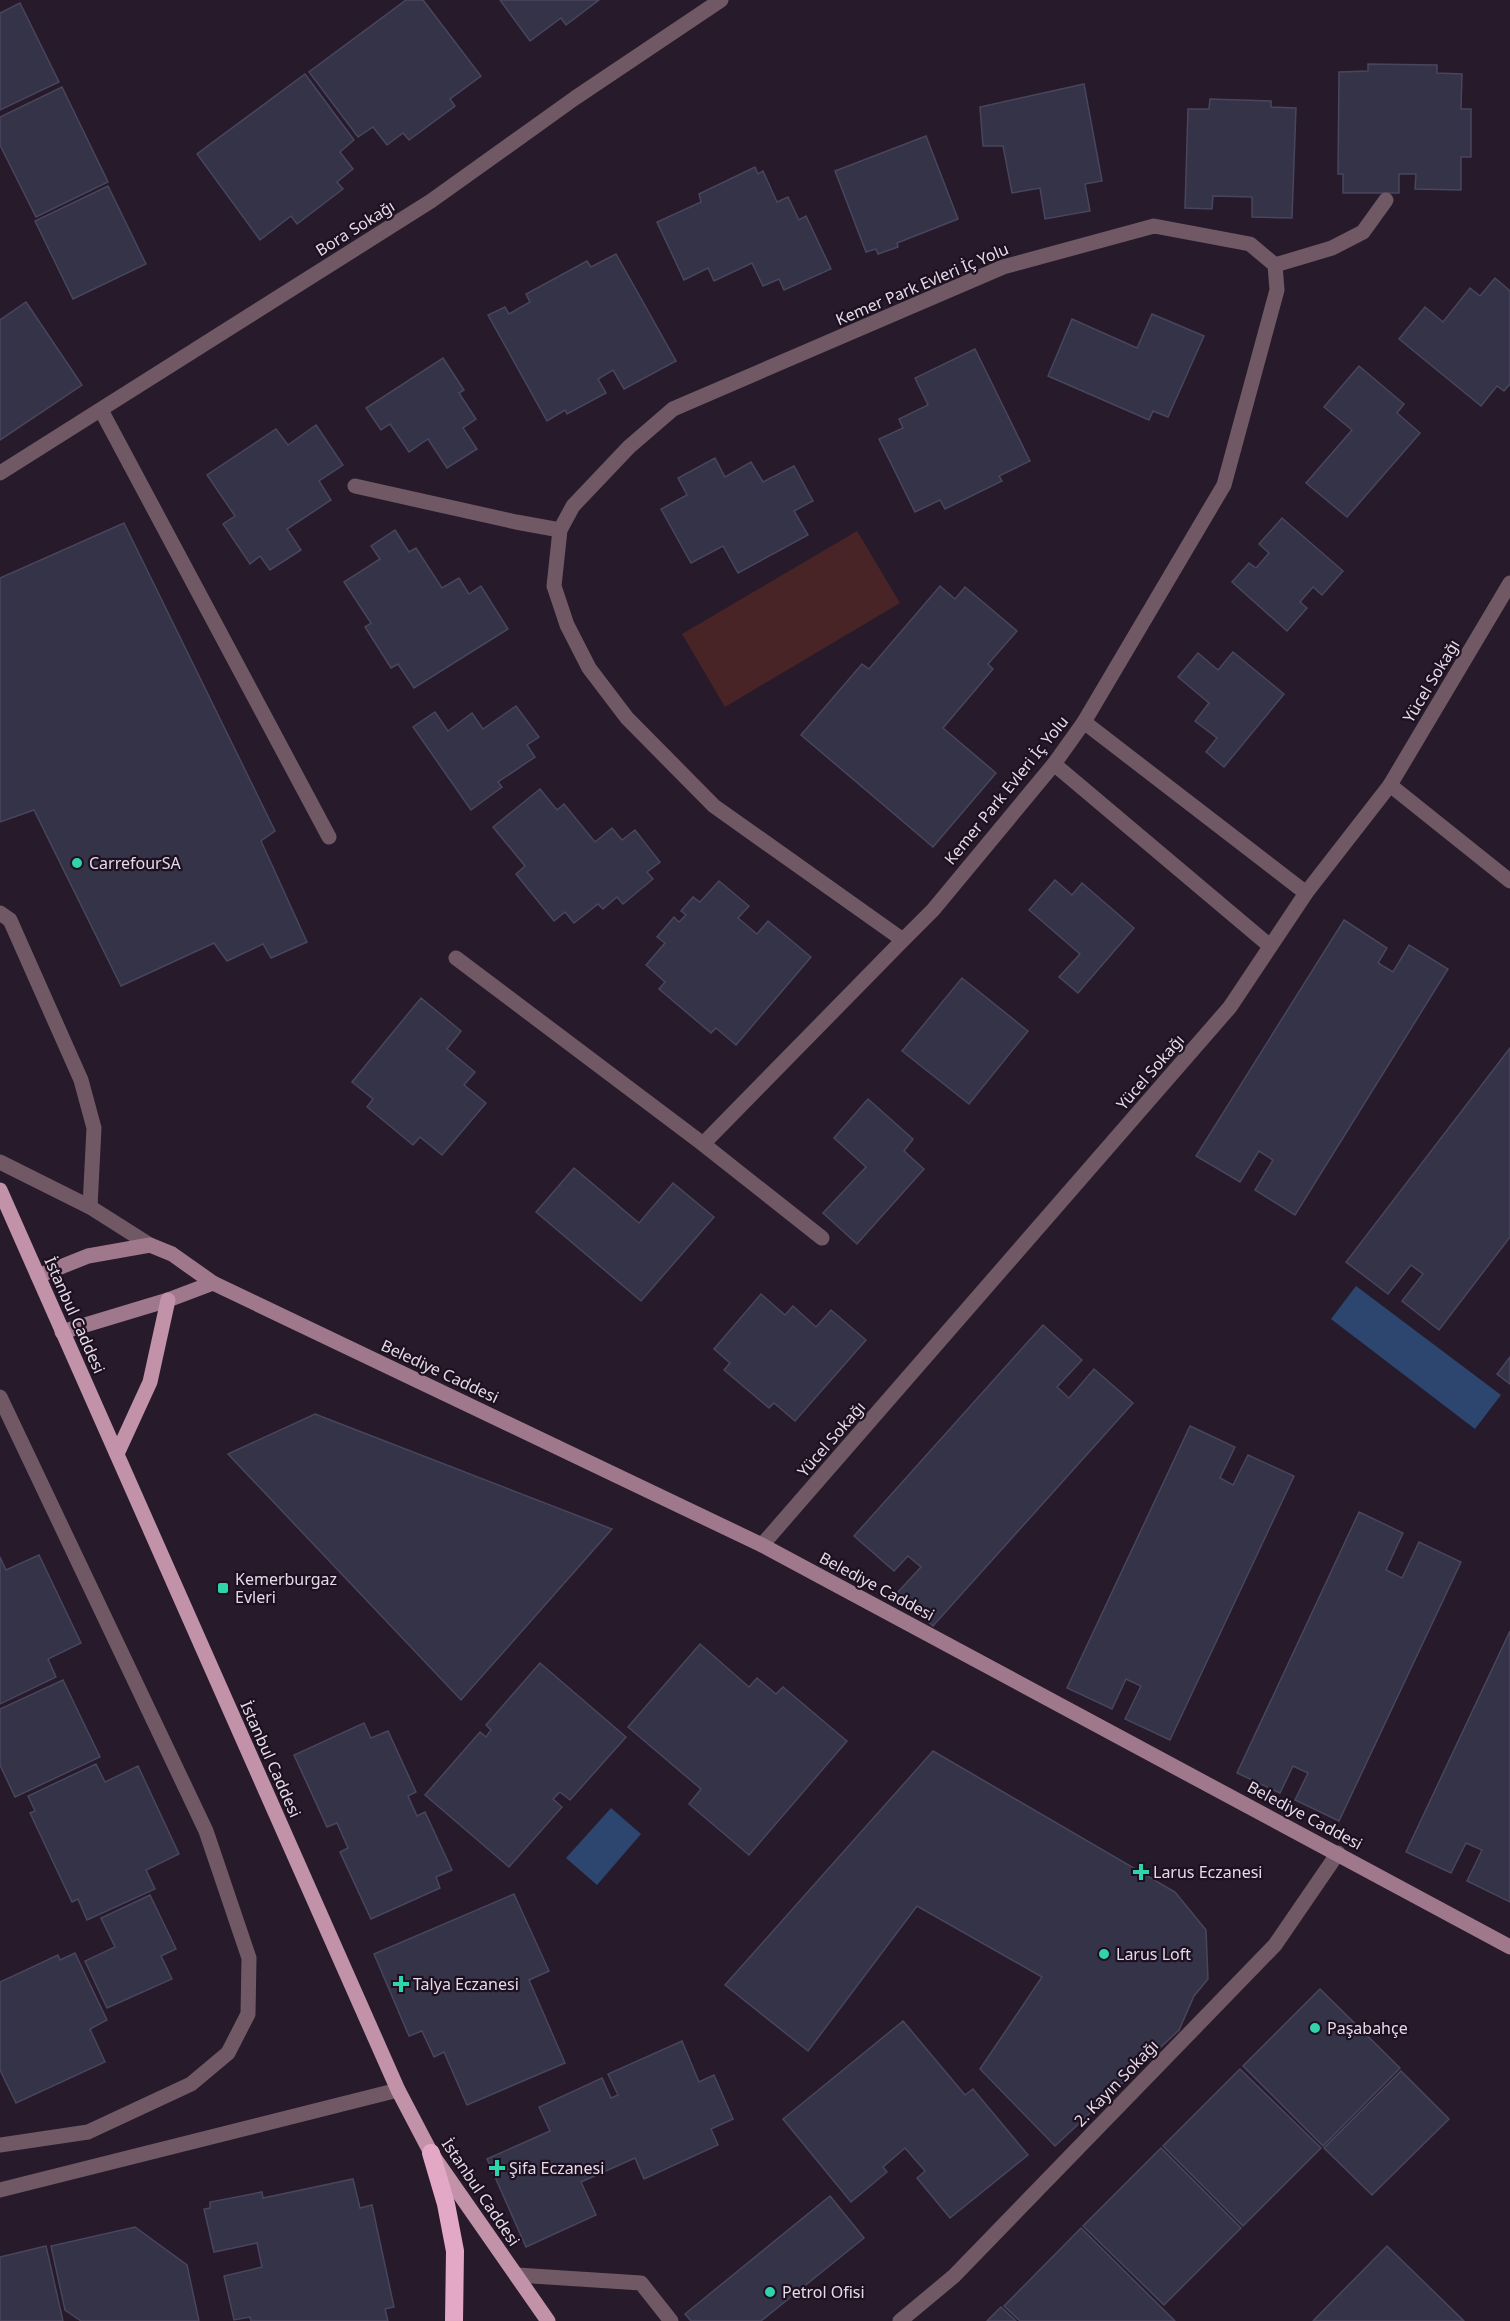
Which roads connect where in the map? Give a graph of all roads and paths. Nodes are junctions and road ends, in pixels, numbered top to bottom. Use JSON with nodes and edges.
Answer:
{"nodes":[{"id":1,"x":721,"y":0,"type":"edge"},
{"id":2,"x":1386,"y":200,"type":"dead end"},
{"id":3,"x":1275,"y":265,"type":"junction"},
{"id":4,"x":101,"y":410,"type":"junction"},
{"id":5,"x":0,"y":473,"type":"edge"},
{"id":6,"x":356,"y":486,"type":"dead end"},
{"id":7,"x":560,"y":530,"type":"junction"},
{"id":8,"x":1510,"y":583,"type":"edge"},
{"id":9,"x":1084,"y":722,"type":"junction"},
{"id":10,"x":1054,"y":764,"type":"junction"},
{"id":11,"x":1390,"y":785,"type":"junction"},
{"id":12,"x":329,"y":837,"type":"dead end"},
{"id":13,"x":1510,"y":881,"type":"edge"},
{"id":14,"x":1306,"y":893,"type":"junction"},
{"id":15,"x":0,"y":913,"type":"edge"},
{"id":16,"x":903,"y":940,"type":"junction"},
{"id":17,"x":1270,"y":946,"type":"junction"},
{"id":18,"x":456,"y":958,"type":"dead end"},
{"id":19,"x":703,"y":1144,"type":"junction"},
{"id":20,"x":0,"y":1162,"type":"edge"},
{"id":21,"x":0,"y":1190,"type":"edge"},
{"id":22,"x":90,"y":1207,"type":"junction"},
{"id":23,"x":822,"y":1238,"type":"dead end"},
{"id":24,"x":150,"y":1245,"type":"junction"},
{"id":25,"x":38,"y":1276,"type":"junction"},
{"id":26,"x":213,"y":1283,"type":"junction"},
{"id":27,"x":168,"y":1300,"type":"junction"},
{"id":28,"x":62,"y":1332,"type":"junction"},
{"id":29,"x":0,"y":1397,"type":"edge"},
{"id":30,"x":117,"y":1454,"type":"junction"},
{"id":31,"x":762,"y":1545,"type":"junction"},
{"id":32,"x":1338,"y":1852,"type":"junction"},
{"id":33,"x":1510,"y":1947,"type":"edge"},
{"id":34,"x":399,"y":2090,"type":"junction"},
{"id":35,"x":0,"y":2145,"type":"edge"},
{"id":36,"x":431,"y":2153,"type":"junction"},
{"id":37,"x":0,"y":2190,"type":"edge"},
{"id":38,"x":517,"y":2275,"type":"junction"},
{"id":39,"x":454,"y":2321,"type":"edge"},
{"id":40,"x":548,"y":2321,"type":"edge"},
{"id":41,"x":671,"y":2321,"type":"edge"},
{"id":42,"x":900,"y":2321,"type":"edge"}],
"edges":[{"from":1,"to":4,"type":"street","name":"Bora Sokağı"},
{"from":2,"to":3,"type":"street"},
{"from":3,"to":7,"type":"street","name":"Kemer Park Evleri İç Yolu"},
{"from":3,"to":9,"type":"street","name":"Kemer Park Evleri İç Yolu"},
{"from":4,"to":5,"type":"street","name":"Bora Sokağı"},
{"from":4,"to":12,"type":"street"},
{"from":6,"to":7,"type":"street"},
{"from":7,"to":16,"type":"street","name":"Kemer Park Evleri İç Yolu"},
{"from":8,"to":11,"type":"street","name":"Yücel Sokağı"},
{"from":9,"to":10,"type":"street","name":"Kemer Park Evleri İç Yolu"},
{"from":9,"to":14,"type":"street"},
{"from":10,"to":16,"type":"street","name":"Kemer Park Evleri İç Yolu"},
{"from":10,"to":17,"type":"street"},
{"from":11,"to":13,"type":"street"},
{"from":11,"to":14,"type":"street","name":"Yücel Sokağı"},
{"from":14,"to":17,"type":"street","name":"Yücel Sokağı"},
{"from":15,"to":22,"type":"street"},
{"from":16,"to":19,"type":"street","name":"Kemer Park Evleri İç Yolu"},
{"from":17,"to":31,"type":"street","name":"Yücel Sokağı"},
{"from":18,"to":19,"type":"street"},
{"from":19,"to":23,"type":"street"},
{"from":20,"to":22,"type":"street"},
{"from":21,"to":25,"type":"main road","name":"İstanbul Caddesi"},
{"from":22,"to":24,"type":"street"},
{"from":24,"to":25,"type":"main road"},
{"from":24,"to":26,"type":"main road","name":"Belediye Caddesi"},
{"from":25,"to":28,"type":"main road","name":"İstanbul Caddesi"},
{"from":26,"to":27,"type":"main road"},
{"from":26,"to":31,"type":"main road","name":"Belediye Caddesi"},
{"from":27,"to":28,"type":"main road"},
{"from":27,"to":30,"type":"main road"},
{"from":28,"to":30,"type":"main road","name":"İstanbul Caddesi"},
{"from":29,"to":35,"type":"street"},
{"from":30,"to":34,"type":"main road","name":"İstanbul Caddesi"},
{"from":31,"to":32,"type":"main road","name":"Belediye Caddesi"},
{"from":32,"to":33,"type":"main road","name":"Belediye Caddesi"},
{"from":32,"to":42,"type":"street","name":"2. Kayın Sokağı"},
{"from":34,"to":36,"type":"main road","name":"İstanbul Caddesi"},
{"from":34,"to":37,"type":"street"},
{"from":36,"to":38,"type":"main road","name":"İstanbul Caddesi"},
{"from":36,"to":39,"type":"highway"},
{"from":38,"to":40,"type":"main road","name":"İstanbul Caddesi"},
{"from":38,"to":41,"type":"street"}]}
